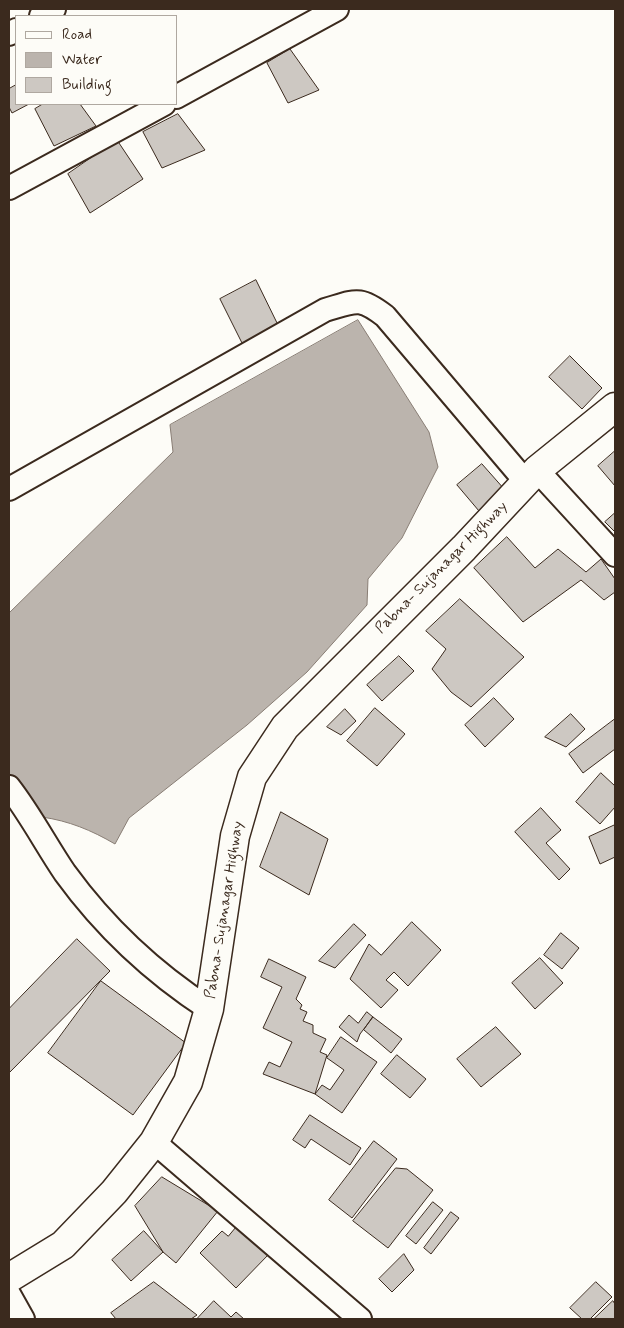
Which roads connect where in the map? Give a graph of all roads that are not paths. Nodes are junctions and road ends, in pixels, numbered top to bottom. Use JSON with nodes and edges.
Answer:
{"nodes":[{"id":1,"x":54,"y":9,"type":"edge"},
{"id":2,"x":337,"y":9,"type":"edge"},
{"id":3,"x":43,"y":15,"type":"edge"},
{"id":4,"x":178,"y":96,"type":"edge"},
{"id":5,"x":162,"y":105,"type":"edge"},
{"id":6,"x":9,"y":188,"type":"edge"},
{"id":7,"x":615,"y":407,"type":"edge"},
{"id":8,"x":532,"y":476,"type":"junction"},
{"id":9,"x":9,"y":489,"type":"edge"},
{"id":10,"x":615,"y":555,"type":"edge"},
{"id":11,"x":9,"y":787,"type":"edge"},
{"id":12,"x":209,"y":1008,"type":"junction"},
{"id":13,"x":154,"y":1142,"type":"junction"},
{"id":14,"x":9,"y":1278,"type":"edge"},
{"id":15,"x":9,"y":1294,"type":"edge"},
{"id":16,"x":23,"y":1319,"type":"edge"},
{"id":17,"x":360,"y":1319,"type":"edge"}],
"edges":[{"from":1,"to":3,"type":"street"},
{"from":2,"to":4,"type":"street"},
{"from":5,"to":6,"type":"street"},
{"from":7,"to":8,"type":"main road","name":"Pabna- Sujanagar Highway"},
{"from":8,"to":9,"type":"street"},
{"from":8,"to":10,"type":"street"},
{"from":8,"to":12,"type":"main road","name":"Pabna- Sujanagar Highway"},
{"from":11,"to":12,"type":"street"},
{"from":12,"to":13,"type":"main road","name":"Pabna- Sujanagar Highway"},
{"from":13,"to":14,"type":"main road","name":"Pabna- Sujanagar Highway"},
{"from":13,"to":17,"type":"street"},
{"from":15,"to":16,"type":"street"}]}
